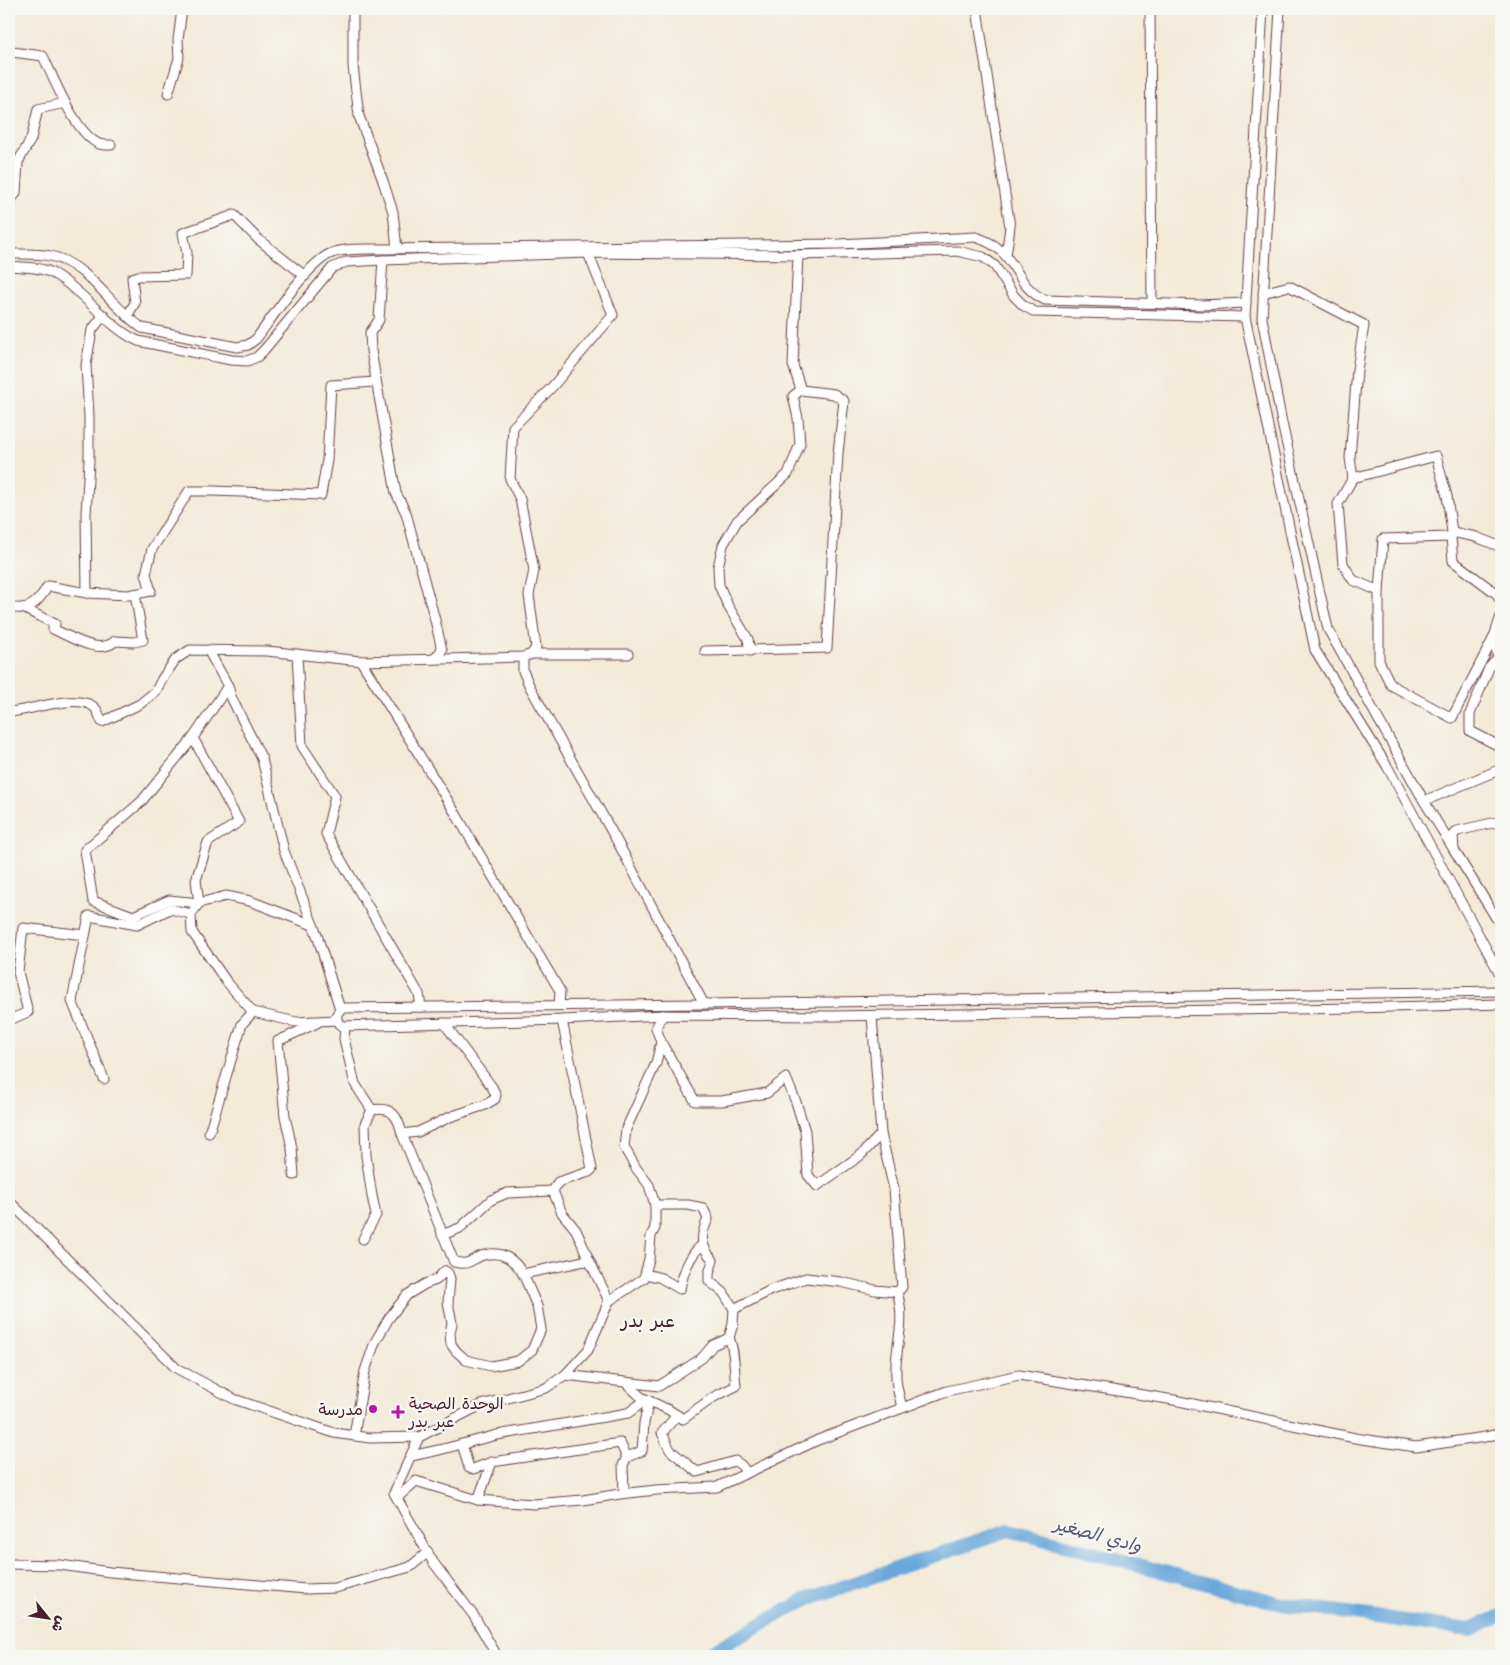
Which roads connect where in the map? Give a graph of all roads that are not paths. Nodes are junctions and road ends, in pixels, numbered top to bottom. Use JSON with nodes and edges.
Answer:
{"nodes":[{"id":1,"x":182,"y":9,"type":"edge"},
{"id":2,"x":353,"y":9,"type":"edge"},
{"id":3,"x":977,"y":9,"type":"edge"},
{"id":4,"x":1150,"y":9,"type":"edge"},
{"id":5,"x":1263,"y":9,"type":"edge"},
{"id":6,"x":1280,"y":9,"type":"edge"},
{"id":7,"x":9,"y":49,"type":"edge"},
{"id":8,"x":168,"y":94,"type":"dead end"},
{"id":9,"x":65,"y":103,"type":"junction"},
{"id":10,"x":111,"y":145,"type":"dead end"},
{"id":11,"x":9,"y":198,"type":"edge"},
{"id":12,"x":397,"y":248,"type":"junction"},
{"id":13,"x":588,"y":253,"type":"junction"},
{"id":14,"x":9,"y":254,"type":"edge"},
{"id":15,"x":798,"y":255,"type":"junction"},
{"id":16,"x":1006,"y":256,"type":"junction"},
{"id":17,"x":383,"y":260,"type":"junction"},
{"id":18,"x":9,"y":266,"type":"edge"},
{"id":19,"x":305,"y":276,"type":"junction"},
{"id":20,"x":1263,"y":293,"type":"junction"},
{"id":21,"x":1152,"y":303,"type":"junction"},
{"id":22,"x":1246,"y":303,"type":"junction"},
{"id":23,"x":104,"y":316,"type":"junction"},
{"id":24,"x":127,"y":316,"type":"junction"},
{"id":25,"x":1246,"y":317,"type":"junction"},
{"id":26,"x":376,"y":382,"type":"junction"},
{"id":27,"x":801,"y":390,"type":"junction"},
{"id":28,"x":1353,"y":478,"type":"junction"},
{"id":29,"x":1452,"y":534,"type":"junction"},
{"id":30,"x":1501,"y":547,"type":"edge"},
{"id":31,"x":1379,"y":591,"type":"junction"},
{"id":32,"x":87,"y":592,"type":"junction"},
{"id":33,"x":136,"y":594,"type":"junction"},
{"id":34,"x":1501,"y":602,"type":"edge"},
{"id":35,"x":9,"y":607,"type":"edge"},
{"id":36,"x":23,"y":608,"type":"junction"},
{"id":37,"x":1501,"y":616,"type":"edge"},
{"id":38,"x":1494,"y":636,"type":"junction"},
{"id":39,"x":208,"y":650,"type":"junction"},
{"id":40,"x":705,"y":651,"type":"dead end"},
{"id":41,"x":750,"y":651,"type":"junction"},
{"id":42,"x":297,"y":654,"type":"junction"},
{"id":43,"x":628,"y":654,"type":"dead end"},
{"id":44,"x":528,"y":656,"type":"junction"},
{"id":45,"x":435,"y":658,"type":"junction"},
{"id":46,"x":1500,"y":660,"type":"edge"},
{"id":47,"x":361,"y":661,"type":"junction"},
{"id":48,"x":228,"y":686,"type":"junction"},
{"id":49,"x":9,"y":712,"type":"edge"},
{"id":50,"x":193,"y":738,"type":"junction"},
{"id":51,"x":1501,"y":747,"type":"edge"},
{"id":52,"x":1501,"y":769,"type":"edge"},
{"id":53,"x":1424,"y":801,"type":"junction"},
{"id":54,"x":1501,"y":821,"type":"edge"},
{"id":55,"x":1454,"y":850,"type":"junction"},
{"id":56,"x":199,"y":903,"type":"junction"},
{"id":57,"x":190,"y":914,"type":"junction"},
{"id":58,"x":313,"y":925,"type":"junction"},
{"id":59,"x":1501,"y":926,"type":"edge"},
{"id":60,"x":85,"y":935,"type":"junction"},
{"id":61,"x":1501,"y":976,"type":"edge"},
{"id":62,"x":1501,"y":991,"type":"edge"},
{"id":63,"x":704,"y":1004,"type":"junction"},
{"id":64,"x":1501,"y":1004,"type":"edge"},
{"id":65,"x":559,"y":1005,"type":"junction"},
{"id":66,"x":421,"y":1007,"type":"junction"},
{"id":67,"x":340,"y":1009,"type":"junction"},
{"id":68,"x":253,"y":1012,"type":"junction"},
{"id":69,"x":663,"y":1015,"type":"junction"},
{"id":70,"x":872,"y":1016,"type":"junction"},
{"id":71,"x":9,"y":1020,"type":"edge"},
{"id":72,"x":322,"y":1020,"type":"junction"},
{"id":73,"x":336,"y":1020,"type":"junction"},
{"id":74,"x":562,"y":1020,"type":"junction"},
{"id":75,"x":444,"y":1023,"type":"junction"},
{"id":76,"x":345,"y":1026,"type":"junction"},
{"id":77,"x":660,"y":1042,"type":"junction"},
{"id":78,"x":104,"y":1079,"type":"dead end"},
{"id":79,"x":372,"y":1110,"type":"junction"},
{"id":80,"x":209,"y":1133,"type":"dead end"},
{"id":81,"x":402,"y":1134,"type":"junction"},
{"id":82,"x":881,"y":1134,"type":"junction"},
{"id":83,"x":294,"y":1175,"type":"dead end"},
{"id":84,"x":553,"y":1191,"type":"junction"},
{"id":85,"x":9,"y":1201,"type":"edge"},
{"id":86,"x":655,"y":1205,"type":"junction"},
{"id":87,"x":442,"y":1235,"type":"junction"},
{"id":88,"x":363,"y":1239,"type":"dead end"},
{"id":89,"x":702,"y":1245,"type":"junction"},
{"id":90,"x":589,"y":1260,"type":"junction"},
{"id":91,"x":523,"y":1274,"type":"junction"},
{"id":92,"x":646,"y":1274,"type":"junction"},
{"id":93,"x":897,"y":1292,"type":"junction"},
{"id":94,"x":610,"y":1301,"type":"junction"},
{"id":95,"x":734,"y":1309,"type":"junction"},
{"id":96,"x":729,"y":1338,"type":"junction"},
{"id":97,"x":565,"y":1375,"type":"junction"},
{"id":98,"x":626,"y":1384,"type":"junction"},
{"id":99,"x":648,"y":1400,"type":"junction"},
{"id":100,"x":902,"y":1408,"type":"junction"},
{"id":101,"x":677,"y":1415,"type":"junction"},
{"id":102,"x":1501,"y":1434,"type":"edge"},
{"id":103,"x":354,"y":1436,"type":"junction"},
{"id":104,"x":419,"y":1437,"type":"junction"},
{"id":105,"x":462,"y":1444,"type":"junction"},
{"id":106,"x":411,"y":1456,"type":"junction"},
{"id":107,"x":627,"y":1457,"type":"junction"},
{"id":108,"x":492,"y":1462,"type":"junction"},
{"id":109,"x":748,"y":1473,"type":"junction"},
{"id":110,"x":624,"y":1493,"type":"junction"},
{"id":111,"x":397,"y":1498,"type":"junction"},
{"id":112,"x":478,"y":1500,"type":"junction"},
{"id":113,"x":428,"y":1552,"type":"junction"},
{"id":114,"x":9,"y":1564,"type":"edge"},
{"id":115,"x":497,"y":1656,"type":"edge"}],
"edges":[{"from":1,"to":8,"type":"street"},
{"from":2,"to":12,"type":"street"},
{"from":3,"to":16,"type":"street"},
{"from":4,"to":21,"type":"street"},
{"from":5,"to":22,"type":"street"},
{"from":6,"to":20,"type":"street"},
{"from":7,"to":9,"type":"street"},
{"from":9,"to":10,"type":"street"},
{"from":9,"to":11,"type":"street"},
{"from":12,"to":16,"type":"street"},
{"from":12,"to":19,"type":"street"},
{"from":13,"to":15,"type":"street"},
{"from":13,"to":17,"type":"street"},
{"from":13,"to":44,"type":"street"},
{"from":14,"to":24,"type":"street"},
{"from":15,"to":25,"type":"street"},
{"from":15,"to":27,"type":"street"},
{"from":16,"to":21,"type":"street"},
{"from":17,"to":23,"type":"street"},
{"from":17,"to":26,"type":"street"},
{"from":18,"to":23,"type":"street"},
{"from":19,"to":24,"type":"street"},
{"from":19,"to":24,"type":"street"},
{"from":20,"to":28,"type":"street"},
{"from":20,"to":53,"type":"street"},
{"from":21,"to":22,"type":"street"},
{"from":22,"to":25,"type":"street"},
{"from":23,"to":32,"type":"street"},
{"from":25,"to":61,"type":"street"},
{"from":26,"to":33,"type":"street"},
{"from":26,"to":45,"type":"street"},
{"from":27,"to":41,"type":"street"},
{"from":27,"to":41,"type":"street"},
{"from":28,"to":29,"type":"street"},
{"from":28,"to":31,"type":"street"},
{"from":29,"to":30,"type":"street"},
{"from":29,"to":31,"type":"street"},
{"from":29,"to":34,"type":"street"},
{"from":31,"to":38,"type":"street"},
{"from":32,"to":33,"type":"street"},
{"from":32,"to":36,"type":"street"},
{"from":33,"to":36,"type":"street"},
{"from":35,"to":36,"type":"street"},
{"from":37,"to":38,"type":"street"},
{"from":38,"to":46,"type":"street"},
{"from":39,"to":42,"type":"street"},
{"from":39,"to":48,"type":"street"},
{"from":39,"to":49,"type":"street"},
{"from":40,"to":41,"type":"street"},
{"from":42,"to":47,"type":"street"},
{"from":42,"to":66,"type":"street"},
{"from":43,"to":44,"type":"street"},
{"from":44,"to":45,"type":"street"},
{"from":44,"to":63,"type":"street"},
{"from":45,"to":47,"type":"street"},
{"from":46,"to":51,"type":"street"},
{"from":47,"to":65,"type":"street"},
{"from":48,"to":50,"type":"street"},
{"from":48,"to":58,"type":"street"},
{"from":50,"to":56,"type":"street"},
{"from":50,"to":56,"type":"street"},
{"from":52,"to":53,"type":"street"},
{"from":53,"to":55,"type":"street"},
{"from":54,"to":55,"type":"street"},
{"from":55,"to":59,"type":"street"},
{"from":56,"to":57,"type":"street"},
{"from":56,"to":58,"type":"street"},
{"from":57,"to":60,"type":"street"},
{"from":57,"to":68,"type":"street"},
{"from":58,"to":67,"type":"street"},
{"from":60,"to":71,"type":"street"},
{"from":60,"to":78,"type":"street"},
{"from":62,"to":63,"type":"street"},
{"from":63,"to":65,"type":"street"},
{"from":64,"to":70,"type":"street"},
{"from":65,"to":66,"type":"street"},
{"from":66,"to":67,"type":"street"},
{"from":67,"to":73,"type":"street"},
{"from":68,"to":72,"type":"street"},
{"from":68,"to":80,"type":"street"},
{"from":69,"to":70,"type":"street"},
{"from":69,"to":74,"type":"street"},
{"from":69,"to":77,"type":"street"},
{"from":70,"to":82,"type":"street"},
{"from":72,"to":73,"type":"street"},
{"from":72,"to":83,"type":"street"},
{"from":73,"to":76,"type":"street"},
{"from":74,"to":75,"type":"street"},
{"from":74,"to":84,"type":"street"},
{"from":75,"to":76,"type":"street"},
{"from":75,"to":81,"type":"street"},
{"from":76,"to":79,"type":"street"},
{"from":77,"to":82,"type":"street"},
{"from":77,"to":86,"type":"street"},
{"from":79,"to":81,"type":"street"},
{"from":79,"to":88,"type":"street"},
{"from":81,"to":87,"type":"street"},
{"from":82,"to":93,"type":"street"},
{"from":84,"to":87,"type":"street"},
{"from":84,"to":90,"type":"street"},
{"from":85,"to":103,"type":"street"},
{"from":86,"to":89,"type":"street"},
{"from":86,"to":92,"type":"street"},
{"from":87,"to":91,"type":"street"},
{"from":89,"to":92,"type":"street"},
{"from":89,"to":95,"type":"street"},
{"from":90,"to":91,"type":"street"},
{"from":90,"to":94,"type":"street"},
{"from":91,"to":103,"type":"street"},
{"from":92,"to":94,"type":"street"},
{"from":93,"to":95,"type":"street"},
{"from":93,"to":100,"type":"street"},
{"from":94,"to":97,"type":"street"},
{"from":95,"to":96,"type":"street"},
{"from":96,"to":98,"type":"street"},
{"from":96,"to":101,"type":"street"},
{"from":97,"to":98,"type":"street"},
{"from":97,"to":104,"type":"street"},
{"from":98,"to":99,"type":"street"},
{"from":99,"to":101,"type":"street"},
{"from":99,"to":105,"type":"street"},
{"from":99,"to":107,"type":"street"},
{"from":100,"to":102,"type":"street"},
{"from":100,"to":109,"type":"street"},
{"from":101,"to":109,"type":"street"},
{"from":103,"to":104,"type":"street"},
{"from":104,"to":106,"type":"street"},
{"from":105,"to":106,"type":"street"},
{"from":105,"to":108,"type":"street"},
{"from":106,"to":111,"type":"street"},
{"from":107,"to":108,"type":"street"},
{"from":107,"to":110,"type":"street"},
{"from":108,"to":112,"type":"street"},
{"from":109,"to":110,"type":"street"},
{"from":110,"to":112,"type":"street"},
{"from":111,"to":112,"type":"street"},
{"from":111,"to":113,"type":"street"},
{"from":113,"to":114,"type":"street"},
{"from":113,"to":115,"type":"street"}]}
